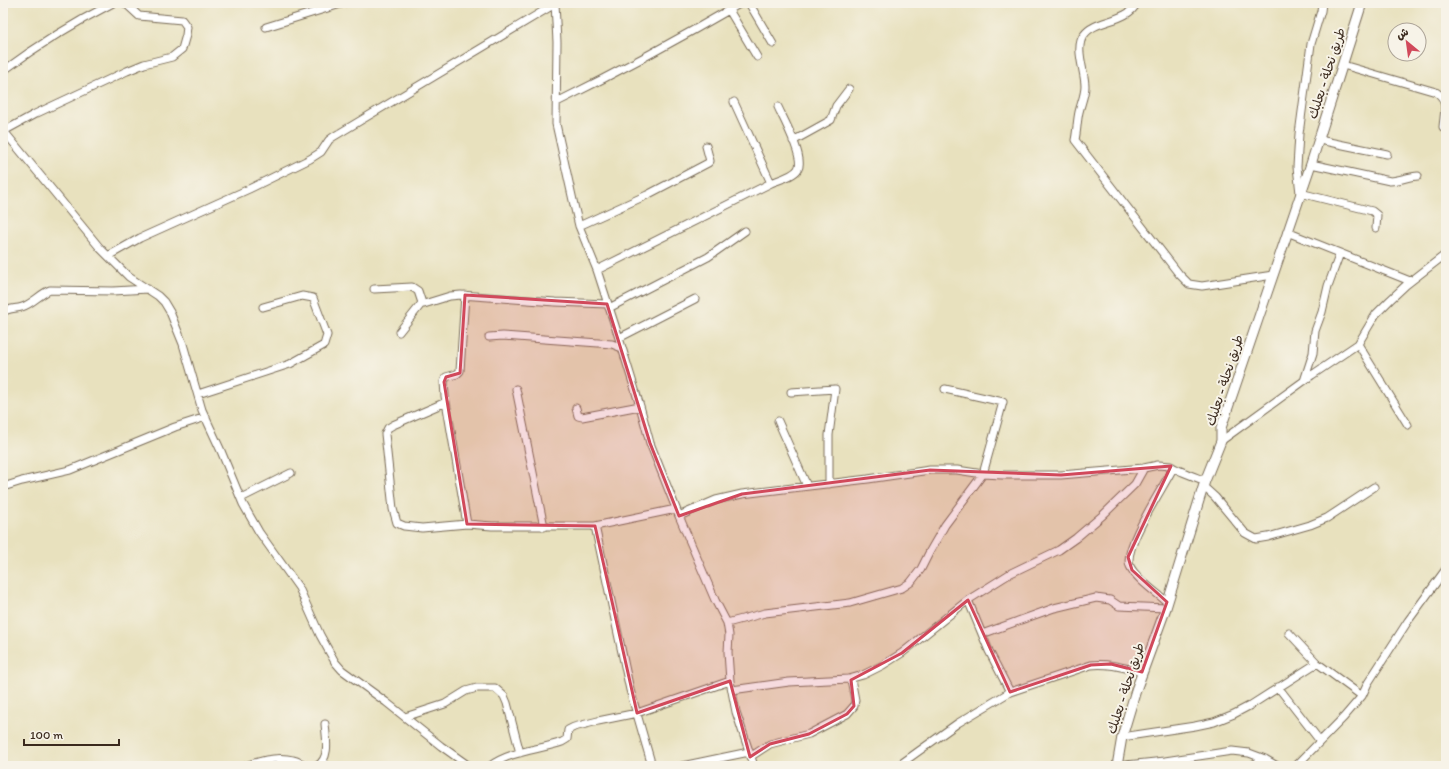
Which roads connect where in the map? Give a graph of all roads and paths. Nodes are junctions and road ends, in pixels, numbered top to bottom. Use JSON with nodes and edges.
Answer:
{"nodes":[{"id":1,"x":113,"y":3,"type":"edge"},
{"id":2,"x":125,"y":3,"type":"edge"},
{"id":3,"x":344,"y":3,"type":"edge"},
{"id":4,"x":555,"y":3,"type":"edge"},
{"id":5,"x":741,"y":3,"type":"edge"},
{"id":6,"x":749,"y":3,"type":"edge"},
{"id":7,"x":1138,"y":3,"type":"edge"},
{"id":8,"x":1322,"y":3,"type":"edge"},
{"id":9,"x":1362,"y":3,"type":"edge"},
{"id":10,"x":729,"y":10,"type":"junction"},
{"id":11,"x":266,"y":27,"type":"dead end"},
{"id":12,"x":773,"y":44,"type":"dead end"},
{"id":13,"x":757,"y":57,"type":"dead end"},
{"id":14,"x":1343,"y":65,"type":"junction"},
{"id":15,"x":3,"y":71,"type":"edge"},
{"id":16,"x":849,"y":89,"type":"dead end"},
{"id":17,"x":557,"y":102,"type":"junction"},
{"id":18,"x":734,"y":102,"type":"dead end"},
{"id":19,"x":778,"y":107,"type":"dead end"},
{"id":20,"x":1446,"y":130,"type":"edge"},
{"id":21,"x":3,"y":131,"type":"edge"},
{"id":22,"x":1319,"y":137,"type":"junction"},
{"id":23,"x":793,"y":141,"type":"junction"},
{"id":24,"x":706,"y":146,"type":"dead end"},
{"id":25,"x":1387,"y":154,"type":"dead end"},
{"id":26,"x":1311,"y":164,"type":"junction"},
{"id":27,"x":1418,"y":176,"type":"dead end"},
{"id":28,"x":770,"y":183,"type":"junction"},
{"id":29,"x":1300,"y":193,"type":"junction"},
{"id":30,"x":579,"y":226,"type":"junction"},
{"id":31,"x":1376,"y":228,"type":"dead end"},
{"id":32,"x":745,"y":231,"type":"dead end"},
{"id":33,"x":1287,"y":232,"type":"junction"},
{"id":34,"x":1340,"y":253,"type":"junction"},
{"id":35,"x":1446,"y":254,"type":"edge"},
{"id":36,"x":108,"y":256,"type":"junction"},
{"id":37,"x":597,"y":270,"type":"junction"},
{"id":38,"x":1273,"y":275,"type":"junction"},
{"id":39,"x":1410,"y":281,"type":"junction"},
{"id":40,"x":148,"y":289,"type":"junction"},
{"id":41,"x":374,"y":289,"type":"dead end"},
{"id":42,"x":465,"y":295,"type":"junction"},
{"id":43,"x":694,"y":299,"type":"dead end"},
{"id":44,"x":422,"y":303,"type":"junction"},
{"id":45,"x":608,"y":306,"type":"junction"},
{"id":46,"x":263,"y":307,"type":"dead end"},
{"id":47,"x":3,"y":312,"type":"edge"},
{"id":48,"x":399,"y":332,"type":"dead end"},
{"id":49,"x":489,"y":337,"type":"dead end"},
{"id":50,"x":619,"y":338,"type":"junction"},
{"id":51,"x":1358,"y":344,"type":"junction"},
{"id":52,"x":622,"y":348,"type":"junction"},
{"id":53,"x":1304,"y":381,"type":"junction"},
{"id":54,"x":516,"y":389,"type":"dead end"},
{"id":55,"x":945,"y":389,"type":"dead end"},
{"id":56,"x":791,"y":392,"type":"dead end"},
{"id":57,"x":198,"y":394,"type":"junction"},
{"id":58,"x":446,"y":402,"type":"junction"},
{"id":59,"x":640,"y":406,"type":"junction"},
{"id":60,"x":576,"y":408,"type":"dead end"},
{"id":61,"x":206,"y":417,"type":"junction"},
{"id":62,"x":778,"y":421,"type":"dead end"},
{"id":63,"x":1408,"y":425,"type":"dead end"},
{"id":64,"x":1221,"y":441,"type":"junction"},
{"id":65,"x":1144,"y":468,"type":"junction"},
{"id":66,"x":1173,"y":468,"type":"junction"},
{"id":67,"x":291,"y":473,"type":"dead end"},
{"id":68,"x":983,"y":474,"type":"junction"},
{"id":69,"x":829,"y":484,"type":"junction"},
{"id":70,"x":1205,"y":484,"type":"junction"},
{"id":71,"x":807,"y":486,"type":"junction"},
{"id":72,"x":3,"y":487,"type":"edge"},
{"id":73,"x":1374,"y":487,"type":"dead end"},
{"id":74,"x":241,"y":498,"type":"junction"},
{"id":75,"x":677,"y":513,"type":"junction"},
{"id":76,"x":467,"y":524,"type":"junction"},
{"id":77,"x":544,"y":526,"type":"junction"},
{"id":78,"x":594,"y":526,"type":"junction"},
{"id":79,"x":1446,"y":569,"type":"edge"},
{"id":80,"x":968,"y":600,"type":"junction"},
{"id":81,"x":1167,"y":605,"type":"junction"},
{"id":82,"x":727,"y":623,"type":"junction"},
{"id":83,"x":1288,"y":633,"type":"dead end"},
{"id":84,"x":982,"y":634,"type":"junction"},
{"id":85,"x":1317,"y":663,"type":"junction"},
{"id":86,"x":1142,"y":672,"type":"junction"},
{"id":87,"x":851,"y":679,"type":"junction"},
{"id":88,"x":730,"y":681,"type":"junction"},
{"id":89,"x":1278,"y":687,"type":"junction"},
{"id":90,"x":732,"y":690,"type":"junction"},
{"id":91,"x":1010,"y":692,"type":"junction"},
{"id":92,"x":1362,"y":696,"type":"junction"},
{"id":93,"x":637,"y":714,"type":"junction"},
{"id":94,"x":405,"y":717,"type":"junction"},
{"id":95,"x":325,"y":724,"type":"dead end"},
{"id":96,"x":1122,"y":737,"type":"junction"},
{"id":97,"x":1320,"y":741,"type":"junction"},
{"id":98,"x":520,"y":753,"type":"junction"},
{"id":99,"x":749,"y":754,"type":"junction"},
{"id":100,"x":1265,"y":759,"type":"junction"},
{"id":101,"x":246,"y":766,"type":"edge"},
{"id":102,"x":307,"y":766,"type":"edge"},
{"id":103,"x":317,"y":766,"type":"edge"},
{"id":104,"x":469,"y":766,"type":"edge"},
{"id":105,"x":490,"y":766,"type":"edge"},
{"id":106,"x":652,"y":766,"type":"edge"},
{"id":107,"x":682,"y":766,"type":"edge"},
{"id":108,"x":754,"y":766,"type":"edge"},
{"id":109,"x":898,"y":766,"type":"edge"},
{"id":110,"x":1117,"y":766,"type":"edge"},
{"id":111,"x":1250,"y":766,"type":"edge"},
{"id":112,"x":1277,"y":766,"type":"edge"},
{"id":113,"x":1296,"y":766,"type":"edge"}],
"edges":[{"from":1,"to":15,"type":"street"},
{"from":2,"to":21,"type":"street"},
{"from":3,"to":11,"type":"street"},
{"from":4,"to":17,"type":"street"},
{"from":4,"to":36,"type":"street"},
{"from":5,"to":10,"type":"street"},
{"from":6,"to":12,"type":"street"},
{"from":7,"to":38,"type":"street"},
{"from":8,"to":29,"type":"street"},
{"from":9,"to":14,"type":"street","name":"طريق نحلة - بعلبك"},
{"from":10,"to":13,"type":"street"},
{"from":10,"to":17,"type":"street"},
{"from":14,"to":20,"type":"street"},
{"from":14,"to":22,"type":"street","name":"طريق نحلة - بعلبك"},
{"from":16,"to":23,"type":"street"},
{"from":17,"to":30,"type":"street"},
{"from":18,"to":28,"type":"street"},
{"from":19,"to":23,"type":"street"},
{"from":21,"to":36,"type":"street"},
{"from":22,"to":25,"type":"street"},
{"from":22,"to":26,"type":"street","name":"طريق نحلة - بعلبك"},
{"from":23,"to":28,"type":"street"},
{"from":24,"to":30,"type":"street"},
{"from":26,"to":27,"type":"street"},
{"from":26,"to":29,"type":"street","name":"طريق نحلة - بعلبك"},
{"from":28,"to":37,"type":"street"},
{"from":29,"to":31,"type":"street"},
{"from":29,"to":33,"type":"street","name":"طريق نحلة - بعلبك"},
{"from":30,"to":37,"type":"street"},
{"from":32,"to":45,"type":"street"},
{"from":33,"to":34,"type":"street"},
{"from":33,"to":38,"type":"street","name":"طريق نحلة - بعلبك"},
{"from":34,"to":39,"type":"street"},
{"from":34,"to":53,"type":"street"},
{"from":35,"to":39,"type":"street"},
{"from":36,"to":40,"type":"street"},
{"from":37,"to":45,"type":"street"},
{"from":38,"to":64,"type":"street","name":"طريق نحلة - بعلبك"},
{"from":39,"to":51,"type":"street"},
{"from":40,"to":47,"type":"street"},
{"from":40,"to":57,"type":"street"},
{"from":41,"to":44,"type":"street"},
{"from":42,"to":44,"type":"street"},
{"from":42,"to":45,"type":"street"},
{"from":42,"to":58,"type":"street"},
{"from":43,"to":50,"type":"street"},
{"from":44,"to":48,"type":"street"},
{"from":45,"to":50,"type":"street"},
{"from":46,"to":57,"type":"street"},
{"from":49,"to":52,"type":"street"},
{"from":50,"to":52,"type":"street"},
{"from":51,"to":53,"type":"street"},
{"from":51,"to":63,"type":"street"},
{"from":52,"to":59,"type":"street"},
{"from":53,"to":64,"type":"street"},
{"from":54,"to":77,"type":"street"},
{"from":55,"to":68,"type":"street"},
{"from":56,"to":69,"type":"street"},
{"from":57,"to":61,"type":"street"},
{"from":58,"to":76,"type":"street"},
{"from":58,"to":76,"type":"street"},
{"from":59,"to":60,"type":"street"},
{"from":59,"to":75,"type":"street"},
{"from":61,"to":72,"type":"street"},
{"from":61,"to":74,"type":"street"},
{"from":62,"to":71,"type":"street"},
{"from":64,"to":70,"type":"street","name":"طريق نحلة - بعلبك"},
{"from":65,"to":66,"type":"street"},
{"from":65,"to":68,"type":"street"},
{"from":65,"to":80,"type":"street"},
{"from":66,"to":70,"type":"street"},
{"from":66,"to":81,"type":"street"},
{"from":67,"to":74,"type":"street"},
{"from":68,"to":69,"type":"street"},
{"from":68,"to":82,"type":"street"},
{"from":69,"to":71,"type":"street"},
{"from":70,"to":73,"type":"street"},
{"from":70,"to":81,"type":"street","name":"طريق نحلة - بعلبك"},
{"from":71,"to":75,"type":"street"},
{"from":74,"to":94,"type":"street"},
{"from":75,"to":78,"type":"street"},
{"from":75,"to":82,"type":"street"},
{"from":76,"to":77,"type":"street"},
{"from":77,"to":78,"type":"street"},
{"from":78,"to":93,"type":"street"},
{"from":79,"to":92,"type":"street"},
{"from":80,"to":84,"type":"street"},
{"from":80,"to":87,"type":"street"},
{"from":81,"to":84,"type":"street"},
{"from":81,"to":86,"type":"street","name":"طريق نحلة - بعلبك"},
{"from":82,"to":88,"type":"street"},
{"from":83,"to":85,"type":"street"},
{"from":84,"to":91,"type":"street"},
{"from":85,"to":89,"type":"street"},
{"from":85,"to":92,"type":"street"},
{"from":86,"to":91,"type":"street"},
{"from":86,"to":96,"type":"street","name":"طريق نحلة - بعلبك"},
{"from":87,"to":90,"type":"street"},
{"from":87,"to":99,"type":"street"},
{"from":88,"to":90,"type":"street"},
{"from":88,"to":93,"type":"street"},
{"from":89,"to":96,"type":"street"},
{"from":89,"to":97,"type":"street"},
{"from":90,"to":99,"type":"street"},
{"from":91,"to":109,"type":"street"},
{"from":92,"to":97,"type":"street"},
{"from":93,"to":98,"type":"street"},
{"from":93,"to":106,"type":"street"},
{"from":94,"to":98,"type":"street"},
{"from":94,"to":104,"type":"street"},
{"from":95,"to":103,"type":"street"},
{"from":96,"to":110,"type":"street","name":"طريق نحلة - بعلبك"},
{"from":97,"to":113,"type":"street"},
{"from":98,"to":105,"type":"street"},
{"from":99,"to":107,"type":"street"},
{"from":99,"to":108,"type":"street"},
{"from":100,"to":110,"type":"street"},
{"from":100,"to":111,"type":"street"},
{"from":100,"to":112,"type":"street"},
{"from":101,"to":102,"type":"street"}]}
